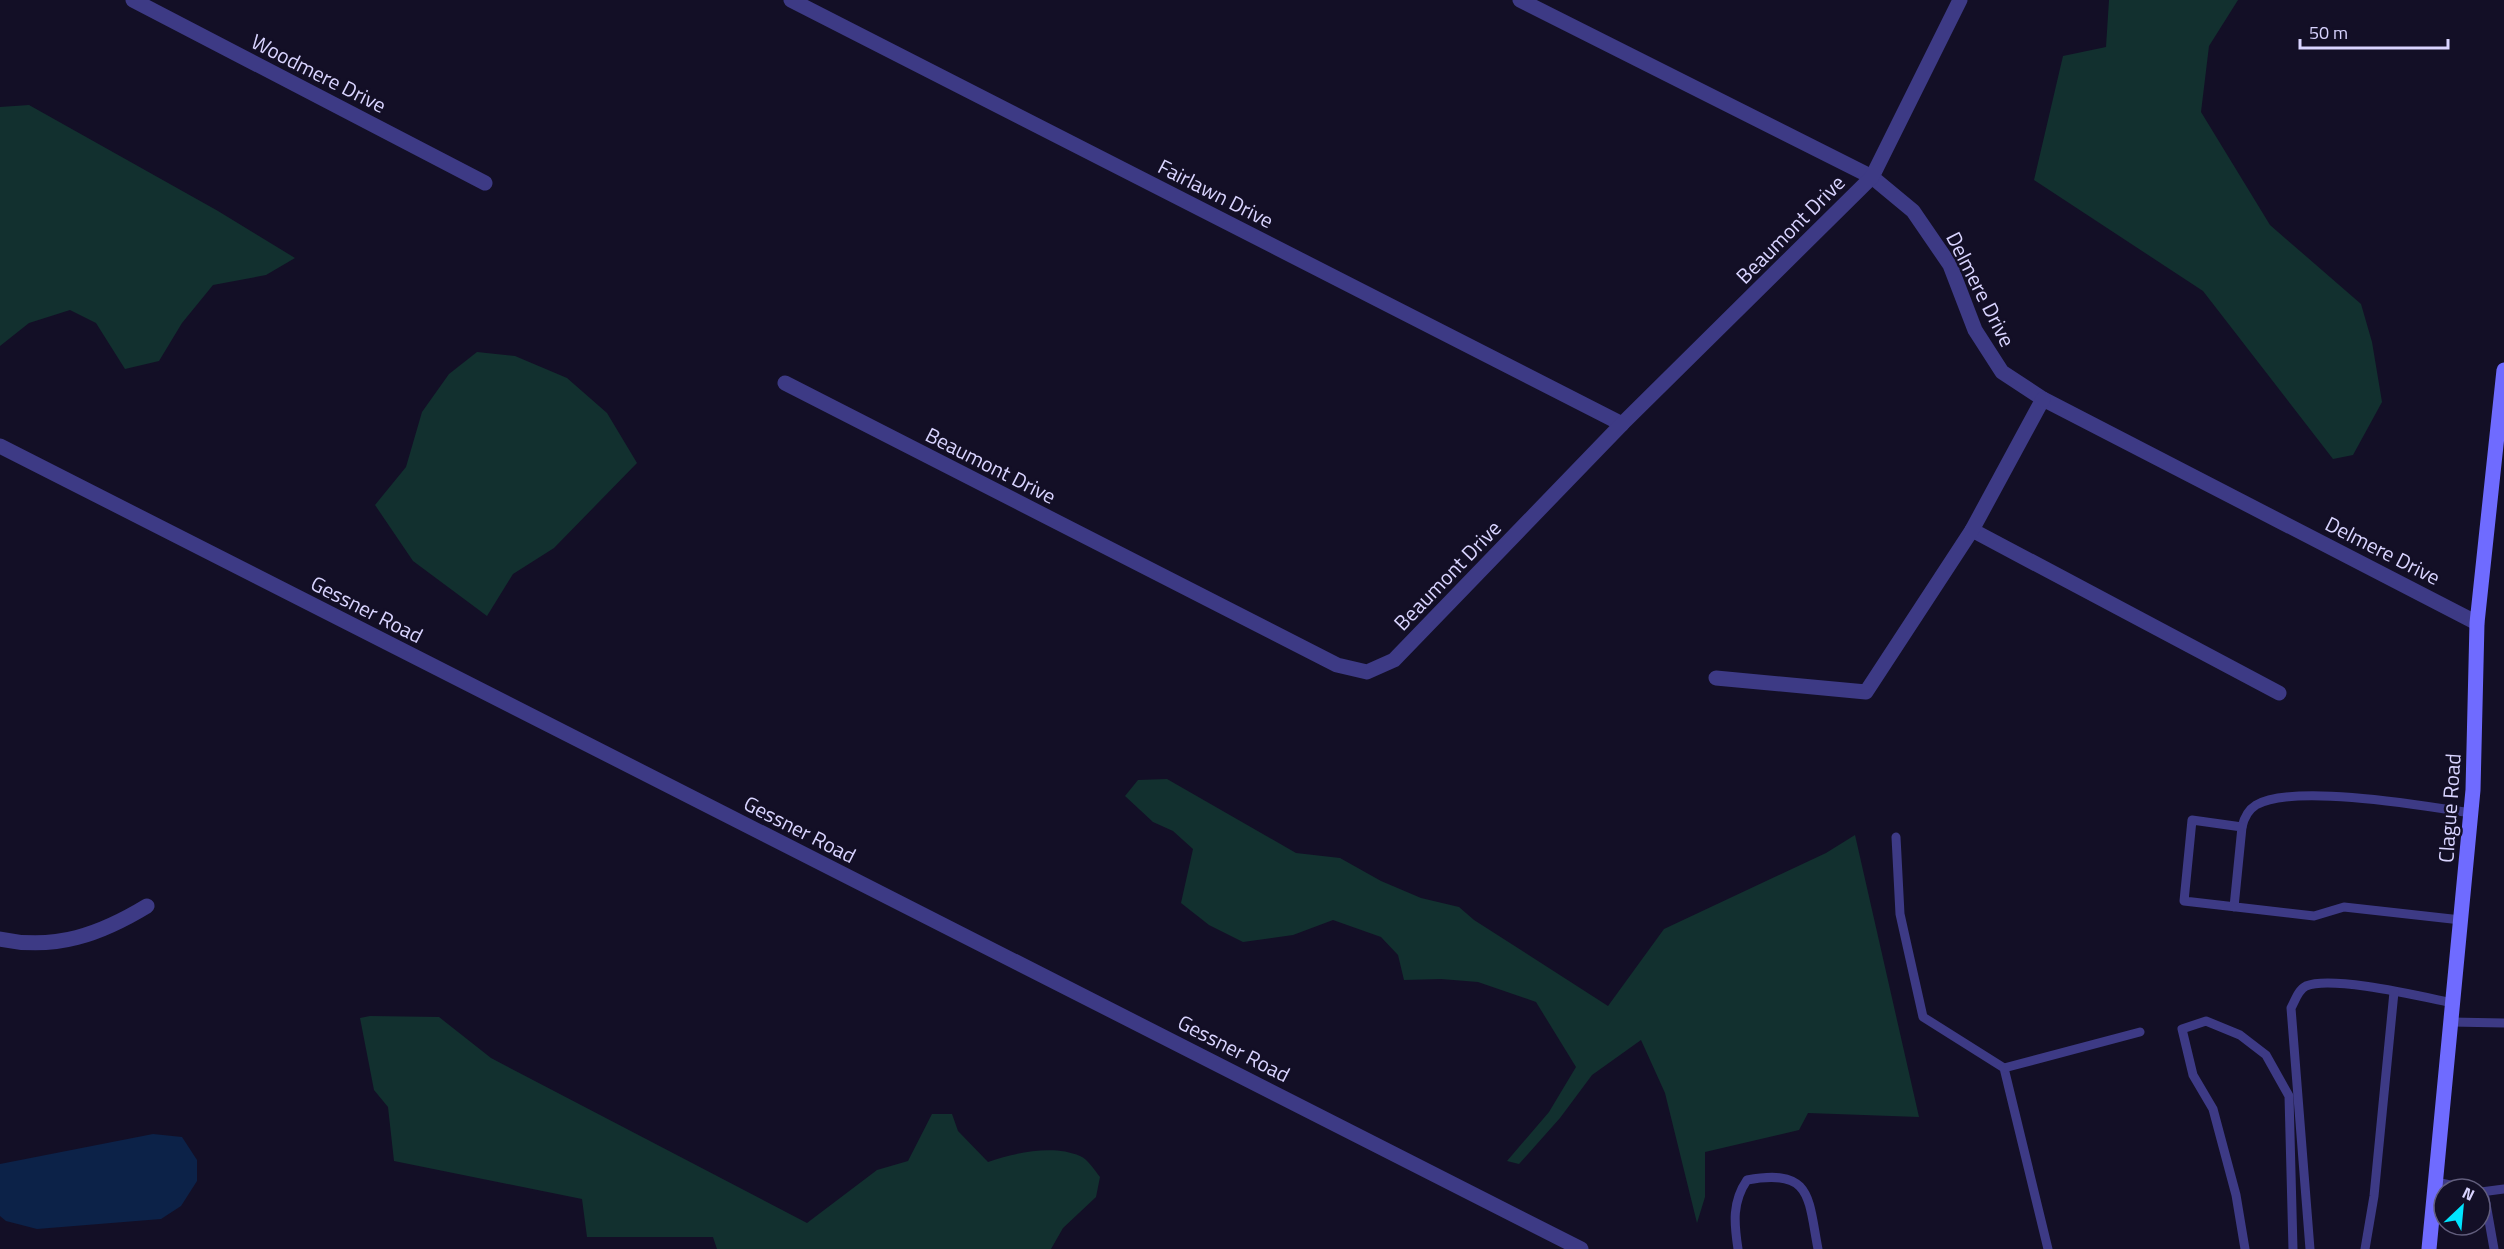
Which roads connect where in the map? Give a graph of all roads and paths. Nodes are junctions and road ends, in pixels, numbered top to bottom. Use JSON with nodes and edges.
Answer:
{"nodes":[{"id":1,"x":134,"y":0,"type":"edge"},
{"id":2,"x":790,"y":0,"type":"edge"},
{"id":3,"x":1520,"y":0,"type":"edge"},
{"id":4,"x":1960,"y":0,"type":"edge"},
{"id":5,"x":1872,"y":177,"type":"junction"},
{"id":6,"x":485,"y":183,"type":"dead end"},
{"id":7,"x":2504,"y":370,"type":"edge"},
{"id":8,"x":785,"y":383,"type":"dead end"},
{"id":9,"x":2043,"y":399,"type":"junction"},
{"id":10,"x":1622,"y":424,"type":"junction"},
{"id":11,"x":0,"y":446,"type":"edge"},
{"id":12,"x":1972,"y":530,"type":"junction"},
{"id":13,"x":2477,"y":623,"type":"junction"},
{"id":14,"x":1716,"y":678,"type":"dead end"},
{"id":15,"x":2279,"y":693,"type":"dead end"},
{"id":16,"x":2471,"y":813,"type":"junction"},
{"id":17,"x":2242,"y":827,"type":"junction"},
{"id":18,"x":1896,"y":837,"type":"dead end"},
{"id":19,"x":147,"y":906,"type":"dead end"},
{"id":20,"x":2234,"y":907,"type":"junction"},
{"id":21,"x":2461,"y":920,"type":"junction"},
{"id":22,"x":0,"y":939,"type":"edge"},
{"id":23,"x":2394,"y":992,"type":"junction"},
{"id":24,"x":2453,"y":1003,"type":"junction"},
{"id":25,"x":2451,"y":1022,"type":"junction"},
{"id":26,"x":2504,"y":1023,"type":"edge"},
{"id":27,"x":2140,"y":1032,"type":"dead end"},
{"id":28,"x":2004,"y":1068,"type":"junction"},
{"id":29,"x":2436,"y":1177,"type":"edge"},
{"id":30,"x":2432,"y":1220,"type":"edge"},
{"id":31,"x":2504,"y":1240,"type":"edge"},
{"id":32,"x":2493,"y":1246,"type":"edge"},
{"id":33,"x":1581,"y":1249,"type":"edge"},
{"id":34,"x":1738,"y":1249,"type":"edge"},
{"id":35,"x":1818,"y":1249,"type":"edge"},
{"id":36,"x":2048,"y":1249,"type":"edge"},
{"id":37,"x":2245,"y":1249,"type":"edge"},
{"id":38,"x":2293,"y":1249,"type":"edge"},
{"id":39,"x":2310,"y":1249,"type":"edge"},
{"id":40,"x":2365,"y":1249,"type":"edge"},
{"id":41,"x":2429,"y":1249,"type":"edge"}],
"edges":[{"from":1,"to":6,"type":"street","name":"Woodmere Drive"},
{"from":2,"to":10,"type":"street","name":"Fairlawn Drive"},
{"from":3,"to":5,"type":"street","name":"Delmere Drive"},
{"from":4,"to":5,"type":"street","name":"Beaumont Drive"},
{"from":5,"to":9,"type":"street","name":"Delmere Drive"},
{"from":5,"to":10,"type":"street","name":"Beaumont Drive"},
{"from":7,"to":13,"type":"main road","name":"Clague Road"},
{"from":8,"to":10,"type":"street","name":"Beaumont Drive"},
{"from":9,"to":12,"type":"street"},
{"from":9,"to":13,"type":"street","name":"Delmere Drive"},
{"from":11,"to":33,"type":"street","name":"Gessner Road"},
{"from":12,"to":14,"type":"street"},
{"from":12,"to":15,"type":"street"},
{"from":13,"to":16,"type":"main road","name":"Clague Road"},
{"from":16,"to":17,"type":"lane"},
{"from":16,"to":21,"type":"main road","name":"Clague Road"},
{"from":17,"to":20,"type":"lane"},
{"from":17,"to":20,"type":"lane"},
{"from":18,"to":28,"type":"lane"},
{"from":19,"to":22,"type":"street"},
{"from":20,"to":21,"type":"lane"},
{"from":21,"to":24,"type":"main road","name":"Clague Road"},
{"from":23,"to":24,"type":"lane"},
{"from":23,"to":39,"type":"lane"},
{"from":23,"to":40,"type":"lane"},
{"from":24,"to":25,"type":"main road","name":"Clague Road"},
{"from":25,"to":26,"type":"lane"},
{"from":25,"to":29,"type":"main road","name":"Clague Road"},
{"from":27,"to":28,"type":"lane"},
{"from":28,"to":36,"type":"lane"},
{"from":30,"to":41,"type":"main road","name":"Clague Road"},
{"from":31,"to":32,"type":"lane"},
{"from":34,"to":35,"type":"lane"},
{"from":37,"to":38,"type":"lane"}]}
